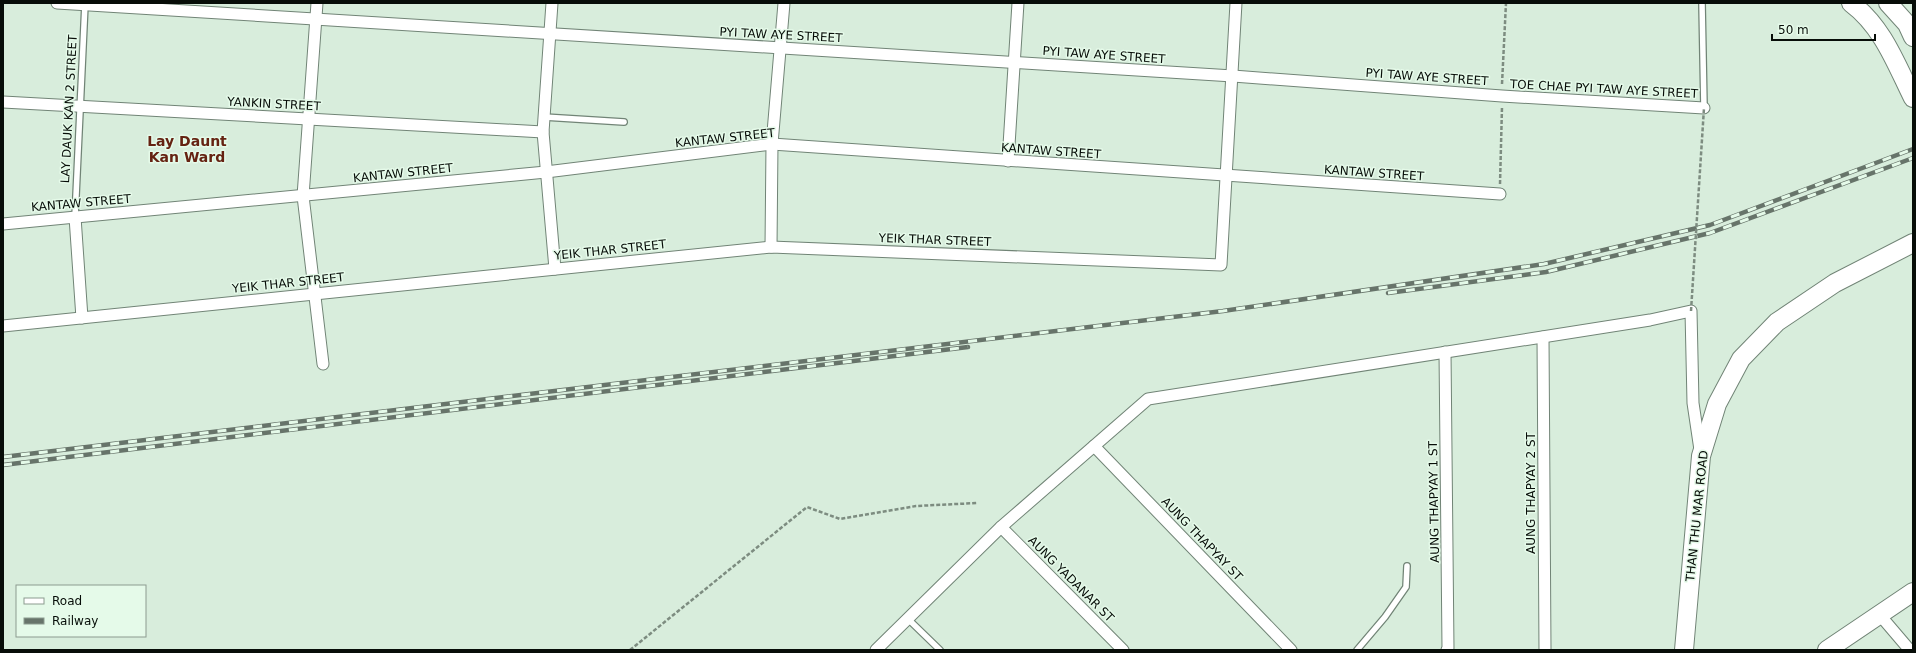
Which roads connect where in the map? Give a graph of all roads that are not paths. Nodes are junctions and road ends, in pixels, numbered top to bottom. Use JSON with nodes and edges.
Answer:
{"nodes":[{"id":1,"x":58,"y":3,"type":"edge"},
{"id":2,"x":317,"y":3,"type":"edge"},
{"id":3,"x":552,"y":3,"type":"edge"},
{"id":4,"x":784,"y":3,"type":"edge"},
{"id":5,"x":1018,"y":3,"type":"edge"},
{"id":6,"x":1236,"y":3,"type":"edge"},
{"id":7,"x":1702,"y":3,"type":"edge"},
{"id":8,"x":1851,"y":3,"type":"edge"},
{"id":9,"x":1888,"y":3,"type":"edge"},
{"id":10,"x":85,"y":4,"type":"edge"},
{"id":11,"x":316,"y":20,"type":"junction"},
{"id":12,"x":1910,"y":31,"type":"edge"},
{"id":13,"x":550,"y":34,"type":"junction"},
{"id":14,"x":780,"y":48,"type":"junction"},
{"id":15,"x":1015,"y":63,"type":"junction"},
{"id":16,"x":1233,"y":76,"type":"junction"},
{"id":17,"x":1502,"y":96,"type":"joint"},
{"id":18,"x":1913,"y":98,"type":"edge"},
{"id":19,"x":3,"y":102,"type":"edge"},
{"id":20,"x":80,"y":106,"type":"junction"},
{"id":21,"x":1704,"y":108,"type":"joint"},
{"id":22,"x":544,"y":117,"type":"junction"},
{"id":23,"x":309,"y":118,"type":"junction"},
{"id":24,"x":624,"y":122,"type":"dead end"},
{"id":25,"x":543,"y":132,"type":"junction"},
{"id":26,"x":772,"y":144,"type":"junction"},
{"id":27,"x":1008,"y":161,"type":"junction"},
{"id":28,"x":546,"y":172,"type":"junction"},
{"id":29,"x":1227,"y":177,"type":"junction"},
{"id":30,"x":1500,"y":194,"type":"road end"},
{"id":31,"x":303,"y":196,"type":"junction"},
{"id":32,"x":75,"y":217,"type":"junction"},
{"id":33,"x":3,"y":224,"type":"edge"},
{"id":34,"x":1913,"y":243,"type":"edge"},
{"id":35,"x":771,"y":247,"type":"junction"},
{"id":36,"x":555,"y":269,"type":"junction"},
{"id":37,"x":314,"y":294,"type":"junction"},
{"id":38,"x":82,"y":318,"type":"junction"},
{"id":39,"x":3,"y":326,"type":"edge"},
{"id":40,"x":1543,"y":336,"type":"junction"},
{"id":41,"x":1445,"y":352,"type":"junction"},
{"id":42,"x":323,"y":364,"type":"dead end"},
{"id":43,"x":1094,"y":446,"type":"junction"},
{"id":44,"x":1701,"y":456,"type":"junction"},
{"id":45,"x":1001,"y":526,"type":"junction"},
{"id":46,"x":1407,"y":566,"type":"dead end"},
{"id":47,"x":1913,"y":587,"type":"edge"},
{"id":48,"x":1913,"y":592,"type":"edge"},
{"id":49,"x":1882,"y":612,"type":"junction"},
{"id":50,"x":907,"y":617,"type":"junction"},
{"id":51,"x":1909,"y":647,"type":"edge"},
{"id":52,"x":876,"y":650,"type":"edge"},
{"id":53,"x":940,"y":650,"type":"edge"},
{"id":54,"x":1123,"y":650,"type":"edge"},
{"id":55,"x":1291,"y":650,"type":"edge"},
{"id":56,"x":1357,"y":650,"type":"edge"},
{"id":57,"x":1447,"y":650,"type":"edge"},
{"id":58,"x":1545,"y":650,"type":"edge"},
{"id":59,"x":1684,"y":650,"type":"edge"},
{"id":60,"x":1827,"y":650,"type":"edge"}],
"edges":[{"from":1,"to":10,"type":"street","name":"PYI TAW AYE STREET"},
{"from":2,"to":11,"type":"street"},
{"from":3,"to":13,"type":"street"},
{"from":4,"to":14,"type":"street"},
{"from":5,"to":15,"type":"street"},
{"from":6,"to":16,"type":"street"},
{"from":7,"to":21,"type":"lane"},
{"from":8,"to":18,"type":"main road"},
{"from":9,"to":12,"type":"main road"},
{"from":10,"to":11,"type":"street","name":"PYI TAW AYE STREET"},
{"from":10,"to":20,"type":"lane","name":"LAY DAUK KAN 2 STREET"},
{"from":11,"to":13,"type":"street","name":"PYI TAW AYE STREET"},
{"from":11,"to":23,"type":"street"},
{"from":13,"to":14,"type":"street","name":"PYI TAW AYE STREET"},
{"from":13,"to":22,"type":"street"},
{"from":14,"to":15,"type":"street","name":"PYI TAW AYE STREET"},
{"from":14,"to":26,"type":"street"},
{"from":15,"to":16,"type":"street","name":"PYI TAW AYE STREET"},
{"from":15,"to":27,"type":"street"},
{"from":16,"to":17,"type":"street","name":"PYI TAW AYE STREET"},
{"from":16,"to":29,"type":"street"},
{"from":17,"to":21,"type":"street","name":"TOE CHAE PYI TAW AYE STREET"},
{"from":19,"to":20,"type":"street","name":"YANKIN STREET"},
{"from":20,"to":23,"type":"street","name":"YANKIN STREET"},
{"from":20,"to":32,"type":"lane","name":"LAY DAUK KAN 2 STREET"},
{"from":22,"to":24,"type":"lane"},
{"from":22,"to":25,"type":"street"},
{"from":23,"to":25,"type":"street","name":"YANKIN STREET"},
{"from":23,"to":31,"type":"street"},
{"from":25,"to":28,"type":"street"},
{"from":26,"to":27,"type":"street","name":"KANTAW STREET"},
{"from":26,"to":28,"type":"street","name":"KANTAW STREET"},
{"from":26,"to":35,"type":"street"},
{"from":27,"to":29,"type":"street","name":"KANTAW STREET"},
{"from":28,"to":31,"type":"street","name":"KANTAW STREET"},
{"from":28,"to":36,"type":"street"},
{"from":29,"to":30,"type":"street","name":"KANTAW STREET"},
{"from":29,"to":35,"type":"street","name":"YEIK THAR STREET"},
{"from":31,"to":32,"type":"street","name":"KANTAW STREET"},
{"from":31,"to":37,"type":"street"},
{"from":32,"to":33,"type":"street","name":"KANTAW STREET"},
{"from":32,"to":38,"type":"street"},
{"from":34,"to":44,"type":"main road","name":"THAN THU MAR ROAD"},
{"from":35,"to":36,"type":"street","name":"YEIK THAR STREET"},
{"from":36,"to":37,"type":"street","name":"YEIK THAR STREET"},
{"from":37,"to":38,"type":"street","name":"YEIK THAR STREET"},
{"from":37,"to":42,"type":"street"},
{"from":38,"to":39,"type":"street","name":"YEIK THAR STREET"},
{"from":40,"to":41,"type":"street"},
{"from":40,"to":44,"type":"street"},
{"from":40,"to":58,"type":"street","name":"AUNG THAPYAY 2 ST"},
{"from":41,"to":43,"type":"street"},
{"from":41,"to":57,"type":"street","name":"AUNG THAPYAY 1 ST"},
{"from":43,"to":45,"type":"street"},
{"from":43,"to":55,"type":"street","name":"AUNG THAPYAY ST"},
{"from":44,"to":59,"type":"main road","name":"THAN THU MAR ROAD"},
{"from":45,"to":50,"type":"street"},
{"from":45,"to":54,"type":"street","name":"AUNG YADANAR ST"},
{"from":46,"to":56,"type":"lane"},
{"from":47,"to":49,"type":"main road"},
{"from":48,"to":49,"type":"main road"},
{"from":49,"to":51,"type":"street"},
{"from":49,"to":60,"type":"main road"},
{"from":50,"to":52,"type":"street"},
{"from":50,"to":53,"type":"lane"}]}
